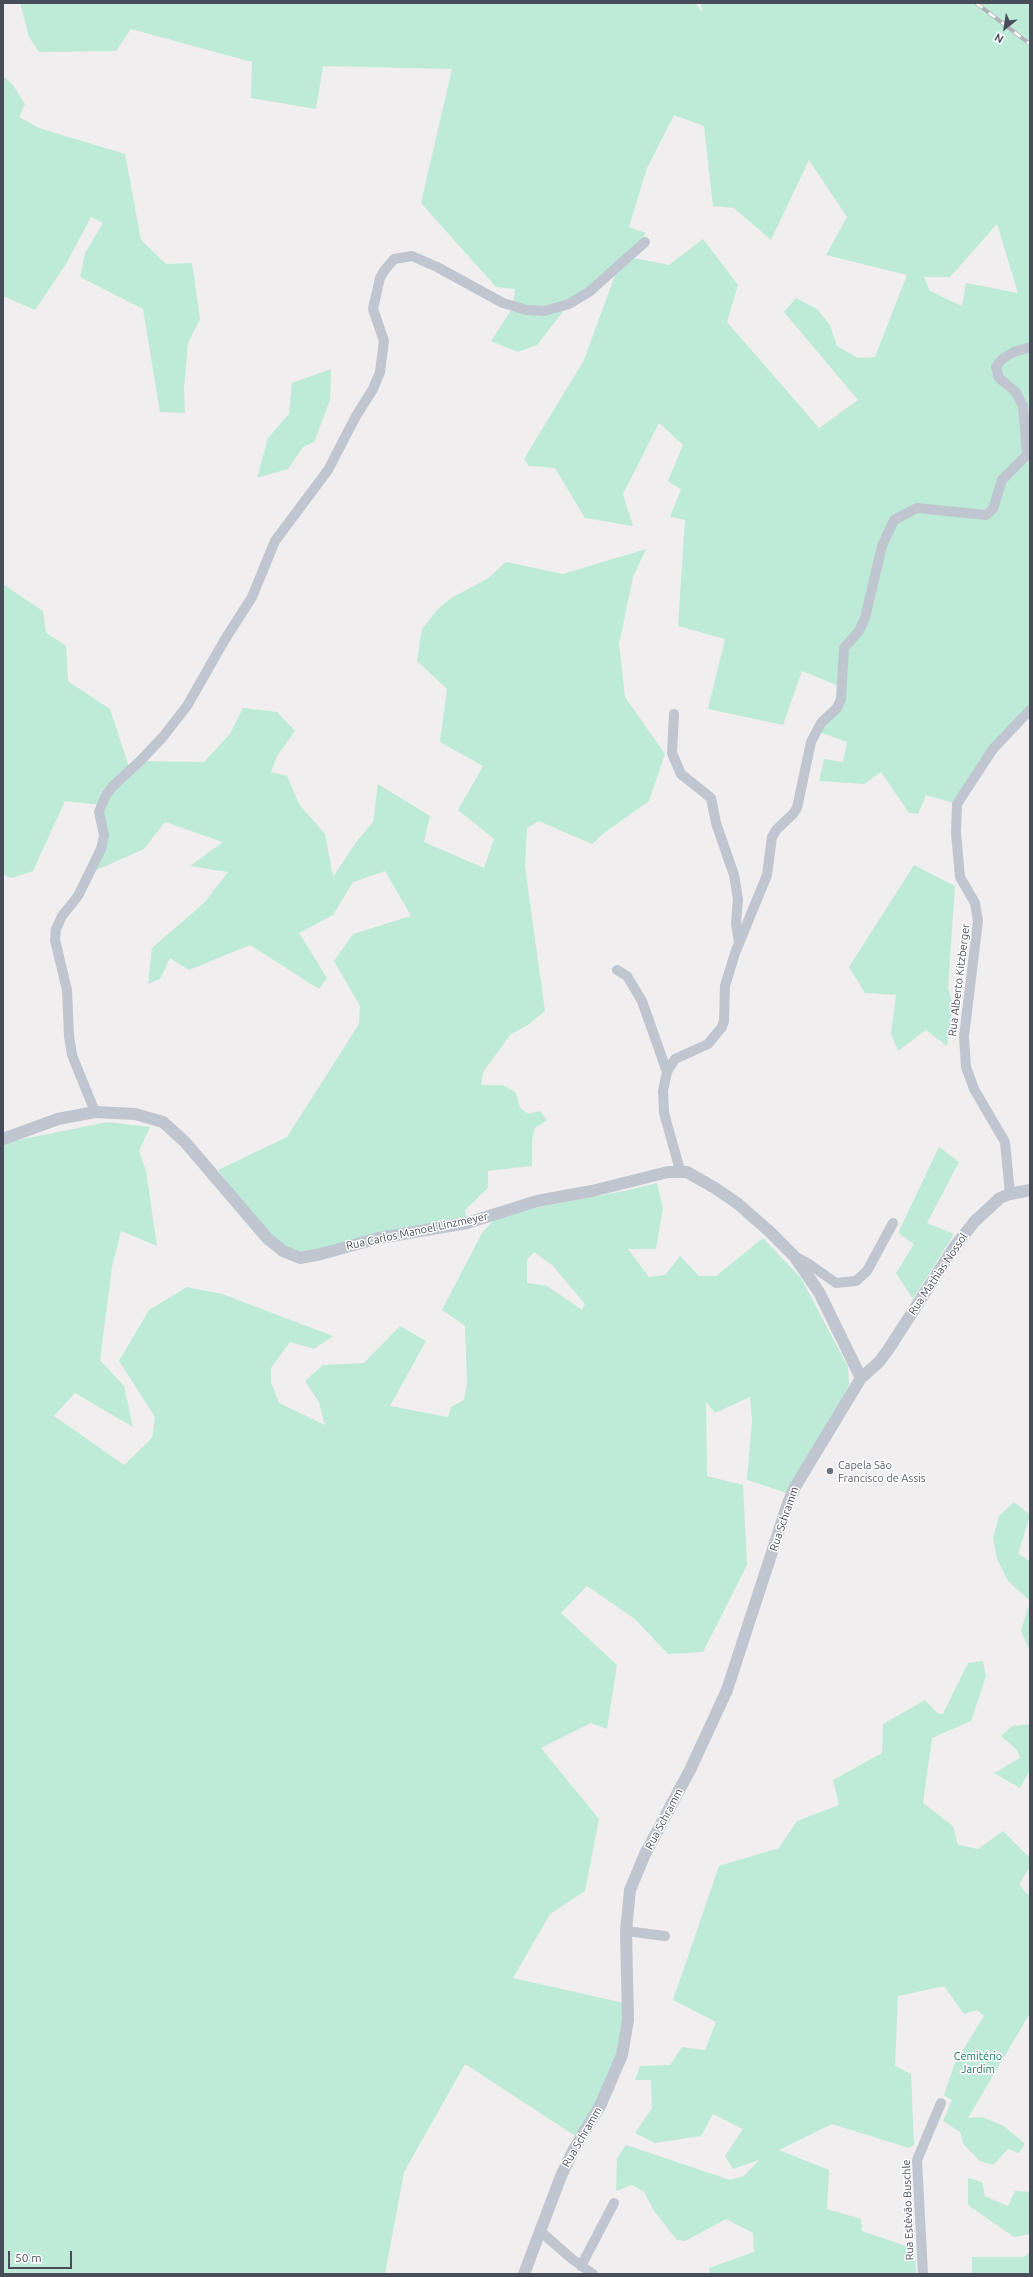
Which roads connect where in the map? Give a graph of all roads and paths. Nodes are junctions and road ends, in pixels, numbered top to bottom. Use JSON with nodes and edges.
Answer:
{"nodes":[{"id":1,"x":645,"y":242,"type":"dead end"},
{"id":2,"x":1030,"y":347,"type":"edge"},
{"id":3,"x":1030,"y":710,"type":"edge"},
{"id":4,"x":674,"y":714,"type":"dead end"},
{"id":5,"x":739,"y":943,"type":"junction"},
{"id":6,"x":617,"y":970,"type":"dead end"},
{"id":7,"x":667,"y":1072,"type":"junction"},
{"id":8,"x":95,"y":1112,"type":"junction"},
{"id":9,"x":3,"y":1139,"type":"edge"},
{"id":10,"x":680,"y":1170,"type":"junction"},
{"id":11,"x":1030,"y":1190,"type":"edge"},
{"id":12,"x":1010,"y":1194,"type":"junction"},
{"id":13,"x":893,"y":1224,"type":"dead end"},
{"id":14,"x":794,"y":1256,"type":"junction"},
{"id":15,"x":860,"y":1378,"type":"junction"},
{"id":16,"x":626,"y":1931,"type":"junction"},
{"id":17,"x":665,"y":1936,"type":"dead end"},
{"id":18,"x":941,"y":2103,"type":"dead end"},
{"id":19,"x":614,"y":2203,"type":"dead end"},
{"id":20,"x":540,"y":2231,"type":"junction"},
{"id":21,"x":581,"y":2266,"type":"junction"},
{"id":22,"x":524,"y":2274,"type":"edge"},
{"id":23,"x":593,"y":2274,"type":"edge"},
{"id":24,"x":923,"y":2274,"type":"edge"}],
"edges":[{"from":1,"to":8,"type":"street"},
{"from":2,"to":5,"type":"street"},
{"from":3,"to":12,"type":"street","name":"Rua Alberto Kitzberger"},
{"from":4,"to":5,"type":"street"},
{"from":5,"to":7,"type":"street"},
{"from":6,"to":7,"type":"street"},
{"from":7,"to":10,"type":"street"},
{"from":8,"to":9,"type":"street","name":"Rua Carlos Manoel Linzmeyer"},
{"from":8,"to":10,"type":"street","name":"Rua Carlos Manoel Linzmeyer"},
{"from":10,"to":14,"type":"street"},
{"from":11,"to":12,"type":"street","name":"Rua Mathias Nossol"},
{"from":12,"to":15,"type":"street","name":"Rua Mathias Nossol"},
{"from":13,"to":14,"type":"street"},
{"from":14,"to":15,"type":"street"},
{"from":15,"to":16,"type":"street","name":"Rua Schramm"},
{"from":16,"to":17,"type":"street"},
{"from":16,"to":20,"type":"street","name":"Rua Schramm"},
{"from":18,"to":24,"type":"street","name":"Rua Estêvão Buschle"},
{"from":19,"to":21,"type":"street"},
{"from":20,"to":21,"type":"street"},
{"from":20,"to":22,"type":"street","name":"Rua Schramm"},
{"from":21,"to":23,"type":"street"}]}
